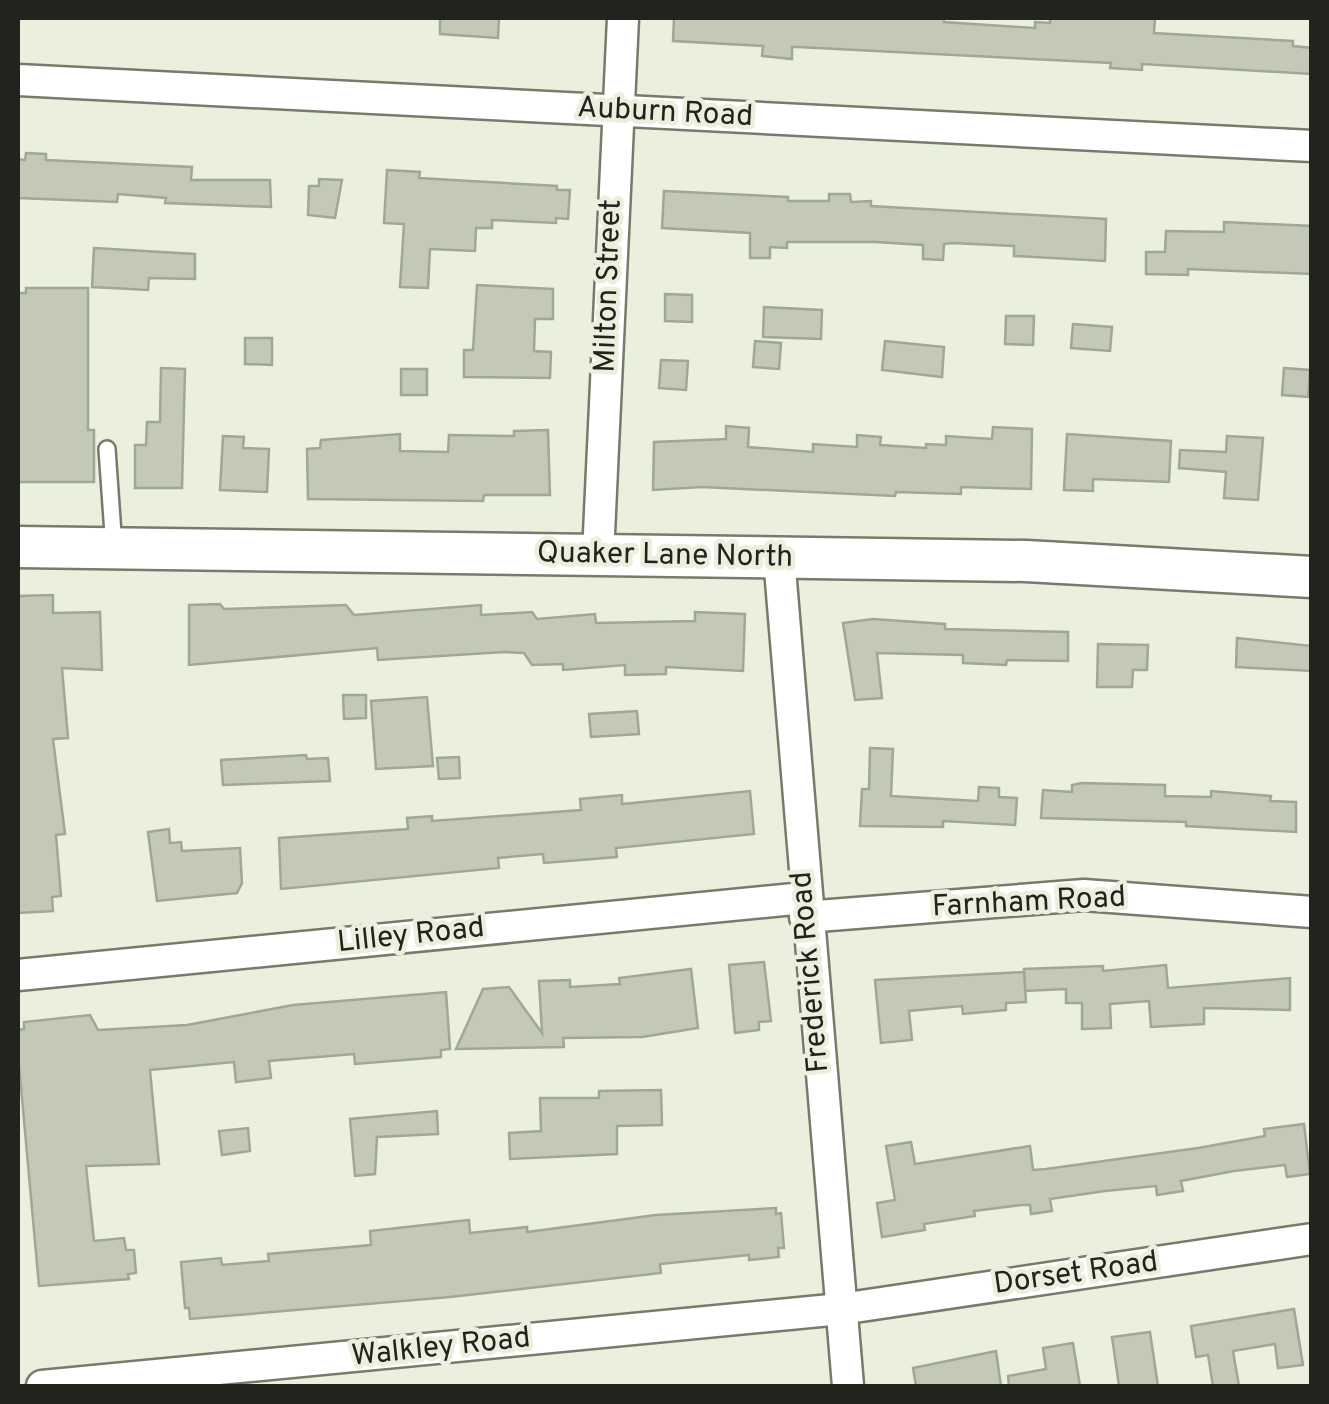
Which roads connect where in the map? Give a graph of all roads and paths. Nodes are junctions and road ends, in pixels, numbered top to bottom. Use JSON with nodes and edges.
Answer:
{"nodes":[{"id":1,"x":623,"y":18,"type":"edge"},
{"id":2,"x":18,"y":80,"type":"edge"},
{"id":3,"x":616,"y":110,"type":"junction"},
{"id":4,"x":1312,"y":146,"type":"edge"},
{"id":5,"x":107,"y":449,"type":"dead end"},
{"id":6,"x":18,"y":547,"type":"edge"},
{"id":7,"x":114,"y":548,"type":"junction"},
{"id":8,"x":598,"y":555,"type":"junction"},
{"id":9,"x":779,"y":557,"type":"junction"},
{"id":10,"x":1312,"y":577,"type":"edge"},
{"id":11,"x":805,"y":907,"type":"junction"},
{"id":12,"x":1312,"y":912,"type":"edge"},
{"id":13,"x":18,"y":975,"type":"edge"},
{"id":14,"x":1312,"y":1240,"type":"edge"},
{"id":15,"x":841,"y":1309,"type":"junction"},
{"id":16,"x":42,"y":1386,"type":"edge"},
{"id":17,"x":848,"y":1386,"type":"edge"}],
"edges":[{"from":1,"to":3,"type":"street","name":"Milton Street"},
{"from":2,"to":3,"type":"street","name":"Auburn Road"},
{"from":3,"to":4,"type":"street","name":"Auburn Road"},
{"from":3,"to":8,"type":"street","name":"Milton Street"},
{"from":5,"to":7,"type":"lane"},
{"from":6,"to":7,"type":"street","name":"Quaker Lane North"},
{"from":7,"to":8,"type":"street","name":"Quaker Lane North"},
{"from":8,"to":9,"type":"street","name":"Quaker Lane North"},
{"from":9,"to":10,"type":"street","name":"Quaker Lane North"},
{"from":9,"to":11,"type":"street","name":"Frederick Road"},
{"from":11,"to":12,"type":"street","name":"Farnham Road"},
{"from":11,"to":13,"type":"street","name":"Lilley Road"},
{"from":11,"to":15,"type":"street","name":"Frederick Road"},
{"from":14,"to":15,"type":"street","name":"Dorset Road"},
{"from":15,"to":16,"type":"street","name":"Walkley Road"},
{"from":15,"to":17,"type":"street","name":"Frederick Road"}]}
